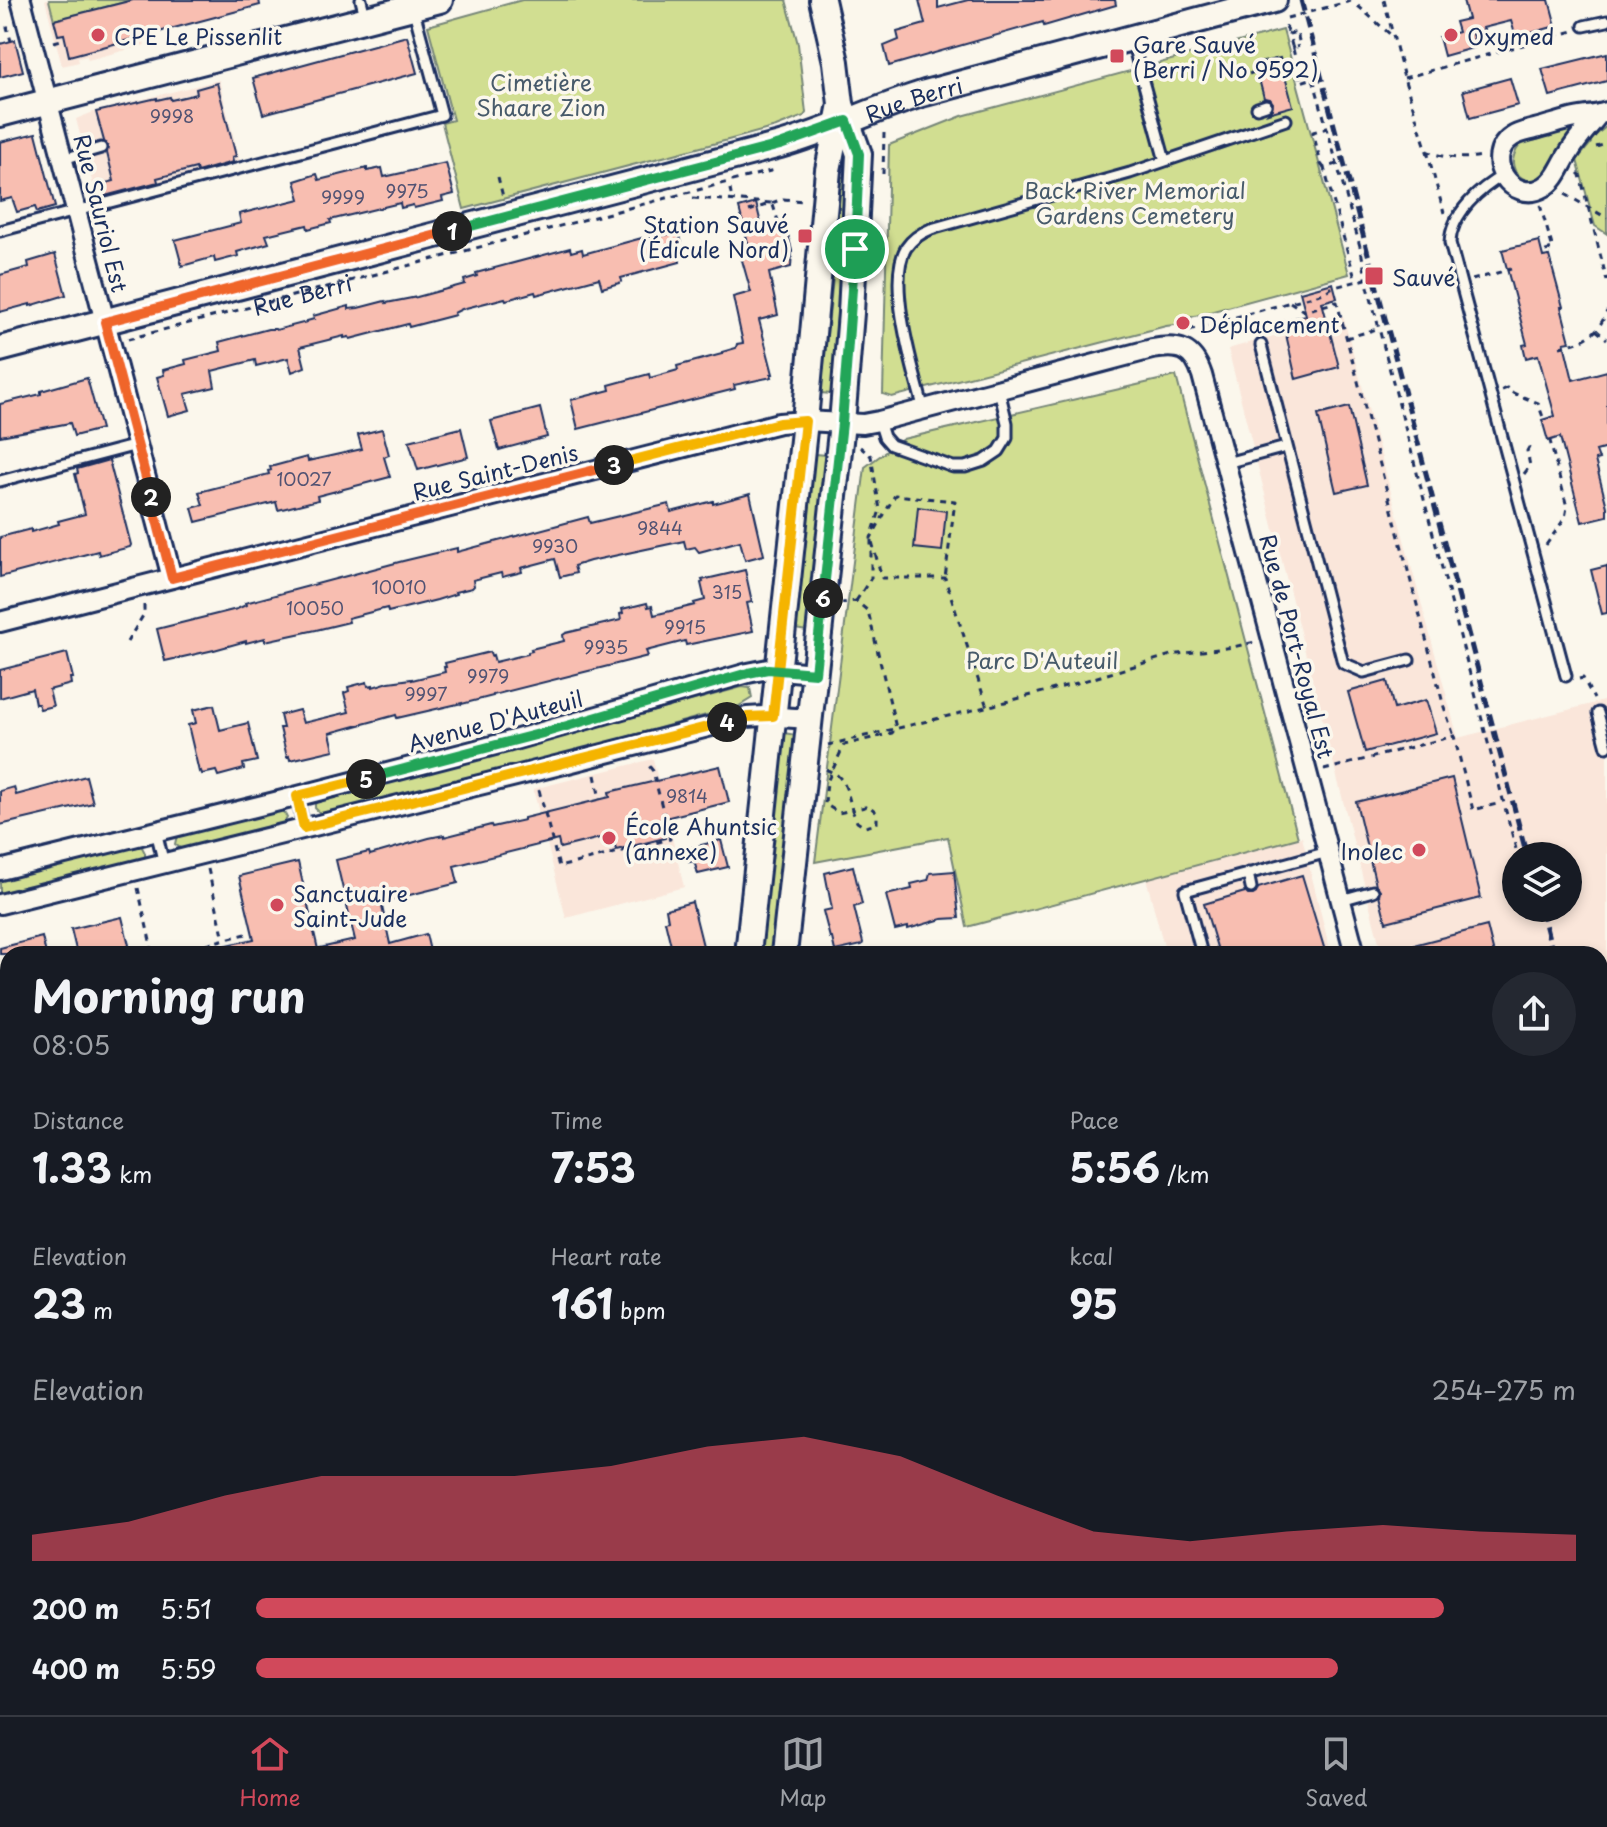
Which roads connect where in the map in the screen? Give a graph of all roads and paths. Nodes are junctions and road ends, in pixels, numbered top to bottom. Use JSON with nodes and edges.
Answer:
{"nodes":[{"id":1,"x":21,"y":0,"type":"edge"},
{"id":2,"x":440,"y":0,"type":"edge"},
{"id":3,"x":822,"y":0,"type":"edge"},
{"id":4,"x":1274,"y":0,"type":"edge"},
{"id":5,"x":1384,"y":0,"type":"edge"},
{"id":6,"x":1358,"y":6,"type":"dead end"},
{"id":7,"x":413,"y":7,"type":"junction"},
{"id":8,"x":363,"y":10,"type":"edge"},
{"id":9,"x":1607,"y":21,"type":"edge"},
{"id":10,"x":1286,"y":26,"type":"dead end"},
{"id":11,"x":1584,"y":26,"type":"joint"},
{"id":12,"x":1288,"y":32,"type":"dead end"},
{"id":13,"x":1132,"y":38,"type":"junction"},
{"id":14,"x":1393,"y":38,"type":"junction"},
{"id":15,"x":65,"y":39,"type":"dead end"},
{"id":16,"x":54,"y":42,"type":"dead end"},
{"id":17,"x":1294,"y":47,"type":"dead end"},
{"id":18,"x":1257,"y":71,"type":"dead end"},
{"id":19,"x":1249,"y":74,"type":"dead end"},
{"id":20,"x":1404,"y":78,"type":"junction"},
{"id":21,"x":48,"y":102,"type":"junction"},
{"id":22,"x":1603,"y":113,"type":"edge"},
{"id":23,"x":0,"y":114,"type":"edge"},
{"id":24,"x":842,"y":117,"type":"junction"},
{"id":25,"x":1286,"y":120,"type":"dead end"},
{"id":26,"x":1327,"y":128,"type":"junction"},
{"id":27,"x":884,"y":133,"type":"dead end"},
{"id":28,"x":101,"y":148,"type":"dead end"},
{"id":29,"x":1427,"y":151,"type":"junction"},
{"id":30,"x":1482,"y":156,"type":"dead end"},
{"id":31,"x":63,"y":159,"type":"junction"},
{"id":32,"x":1165,"y":161,"type":"junction"},
{"id":33,"x":1337,"y":164,"type":"junction"},
{"id":34,"x":1324,"y":168,"type":"junction"},
{"id":35,"x":778,"y":169,"type":"dead end"},
{"id":36,"x":883,"y":174,"type":"dead end"},
{"id":37,"x":1504,"y":175,"type":"junction"},
{"id":38,"x":1580,"y":175,"type":"dead end"},
{"id":39,"x":498,"y":177,"type":"dead end"},
{"id":40,"x":730,"y":189,"type":"dead end"},
{"id":41,"x":1558,"y":190,"type":"dead end"},
{"id":42,"x":693,"y":198,"type":"dead end"},
{"id":43,"x":732,"y":200,"type":"junction"},
{"id":44,"x":755,"y":201,"type":"junction"},
{"id":45,"x":808,"y":201,"type":"dead end"},
{"id":46,"x":504,"y":202,"type":"dead end"},
{"id":47,"x":1539,"y":202,"type":"dead end"},
{"id":48,"x":772,"y":203,"type":"junction"},
{"id":49,"x":1588,"y":207,"type":"junction"},
{"id":50,"x":757,"y":208,"type":"junction"},
{"id":51,"x":76,"y":211,"type":"junction"},
{"id":52,"x":749,"y":211,"type":"dead end"},
{"id":53,"x":1607,"y":218,"type":"edge"},
{"id":54,"x":1446,"y":220,"type":"dead end"},
{"id":55,"x":779,"y":224,"type":"dead end"},
{"id":56,"x":0,"y":231,"type":"edge"},
{"id":57,"x":1542,"y":252,"type":"dead end"},
{"id":58,"x":1511,"y":269,"type":"dead end"},
{"id":59,"x":1488,"y":276,"type":"dead end"},
{"id":60,"x":1366,"y":279,"type":"junction"},
{"id":61,"x":1607,"y":281,"type":"edge"},
{"id":62,"x":1356,"y":282,"type":"junction"},
{"id":63,"x":1290,"y":302,"type":"junction"},
{"id":64,"x":1607,"y":311,"type":"edge"},
{"id":65,"x":105,"y":322,"type":"junction"},
{"id":66,"x":1379,"y":329,"type":"junction"},
{"id":67,"x":1189,"y":330,"type":"dead end"},
{"id":68,"x":1596,"y":330,"type":"junction"},
{"id":69,"x":133,"y":338,"type":"dead end"},
{"id":70,"x":1346,"y":338,"type":"junction"},
{"id":71,"x":1607,"y":339,"type":"edge"},
{"id":72,"x":1261,"y":345,"type":"dead end"},
{"id":73,"x":1560,"y":347,"type":"dead end"},
{"id":74,"x":0,"y":349,"type":"edge"},
{"id":75,"x":1190,"y":353,"type":"joint"},
{"id":76,"x":1507,"y":388,"type":"dead end"},
{"id":77,"x":999,"y":390,"type":"junction"},
{"id":78,"x":924,"y":410,"type":"junction"},
{"id":79,"x":1544,"y":420,"type":"dead end"},
{"id":80,"x":805,"y":421,"type":"junction"},
{"id":81,"x":879,"y":421,"type":"junction"},
{"id":82,"x":842,"y":423,"type":"junction"},
{"id":83,"x":1550,"y":441,"type":"dead end"},
{"id":84,"x":1532,"y":442,"type":"dead end"},
{"id":85,"x":137,"y":445,"type":"junction"},
{"id":86,"x":857,"y":445,"type":"dead end"},
{"id":87,"x":1286,"y":447,"type":"junction"},
{"id":88,"x":1226,"y":463,"type":"junction"},
{"id":89,"x":1522,"y":475,"type":"dead end"},
{"id":90,"x":0,"y":481,"type":"edge"},
{"id":91,"x":871,"y":538,"type":"junction"},
{"id":92,"x":1544,"y":548,"type":"dead end"},
{"id":93,"x":172,"y":578,"type":"junction"},
{"id":94,"x":945,"y":578,"type":"junction"},
{"id":95,"x":856,"y":601,"type":"junction"},
{"id":96,"x":839,"y":604,"type":"dead end"},
{"id":97,"x":144,"y":605,"type":"dead end"},
{"id":98,"x":0,"y":622,"type":"edge"},
{"id":99,"x":127,"y":642,"type":"dead end"},
{"id":100,"x":1255,"y":642,"type":"dead end"},
{"id":101,"x":1409,"y":660,"type":"dead end"},
{"id":102,"x":778,"y":670,"type":"junction"},
{"id":103,"x":815,"y":673,"type":"junction"},
{"id":104,"x":1566,"y":676,"type":"dead end"},
{"id":105,"x":1583,"y":678,"type":"dead end"},
{"id":106,"x":987,"y":707,"type":"junction"},
{"id":107,"x":1597,"y":708,"type":"joint"},
{"id":108,"x":773,"y":716,"type":"junction"},
{"id":109,"x":810,"y":719,"type":"junction"},
{"id":110,"x":896,"y":728,"type":"junction"},
{"id":111,"x":1454,"y":736,"type":"junction"},
{"id":112,"x":829,"y":745,"type":"dead end"},
{"id":113,"x":1607,"y":747,"type":"edge"},
{"id":114,"x":644,"y":759,"type":"dead end"},
{"id":115,"x":826,"y":769,"type":"dead end"},
{"id":116,"x":1324,"y":770,"type":"dead end"},
{"id":117,"x":594,"y":771,"type":"dead end"},
{"id":118,"x":832,"y":773,"type":"junction"},
{"id":119,"x":538,"y":785,"type":"dead end"},
{"id":120,"x":297,"y":796,"type":"junction"},
{"id":121,"x":600,"y":799,"type":"dead end"},
{"id":122,"x":1503,"y":802,"type":"junction"},
{"id":123,"x":852,"y":810,"type":"junction"},
{"id":124,"x":304,"y":828,"type":"junction"},
{"id":125,"x":156,"y":831,"type":"junction"},
{"id":126,"x":1514,"y":842,"type":"edge"},
{"id":127,"x":1328,"y":852,"type":"junction"},
{"id":128,"x":164,"y":864,"type":"junction"},
{"id":129,"x":208,"y":867,"type":"dead end"},
{"id":130,"x":0,"y":870,"type":"edge"},
{"id":131,"x":1248,"y":873,"type":"junction"},
{"id":132,"x":137,"y":884,"type":"dead end"},
{"id":133,"x":1251,"y":888,"type":"dead end"},
{"id":134,"x":1373,"y":891,"type":"dead end"},
{"id":135,"x":1341,"y":900,"type":"junction"},
{"id":136,"x":0,"y":904,"type":"edge"},
{"id":137,"x":246,"y":934,"type":"dead end"},
{"id":138,"x":224,"y":939,"type":"junction"},
{"id":139,"x":151,"y":946,"type":"edge"},
{"id":140,"x":198,"y":946,"type":"edge"},
{"id":141,"x":749,"y":946,"type":"edge"},
{"id":142,"x":785,"y":946,"type":"edge"},
{"id":143,"x":1200,"y":946,"type":"edge"},
{"id":144,"x":1353,"y":946,"type":"edge"}],
"edges":[{"from":1,"to":21,"type":"street","name":"Rue Sauriol Est"},
{"from":2,"to":7,"type":"main road"},
{"from":3,"to":24,"type":"main road"},
{"from":4,"to":13,"type":"main road","name":"Rue Berri"},
{"from":5,"to":14,"type":"path"},
{"from":6,"to":14,"type":"path"},
{"from":7,"to":8,"type":"main road"},
{"from":7,"to":51,"type":"lane"},
{"from":8,"to":21,"type":"main road"},
{"from":9,"to":11,"type":"lane"},
{"from":10,"to":12,"type":"path"},
{"from":11,"to":20,"type":"path"},
{"from":13,"to":24,"type":"main road","name":"Rue Berri"},
{"from":13,"to":32,"type":"lane"},
{"from":14,"to":20,"type":"path"},
{"from":15,"to":16,"type":"path"},
{"from":17,"to":26,"type":"path"},
{"from":18,"to":19,"type":"path"},
{"from":20,"to":29,"type":"path"},
{"from":21,"to":23,"type":"main road"},
{"from":21,"to":31,"type":"street","name":"Rue Sauriol Est"},
{"from":22,"to":37,"type":"street"},
{"from":22,"to":37,"type":"street"},
{"from":24,"to":65,"type":"main road","name":"Rue Berri"},
{"from":24,"to":80,"type":"main road"},
{"from":24,"to":82,"type":"main road"},
{"from":25,"to":32,"type":"lane"},
{"from":26,"to":33,"type":"path"},
{"from":26,"to":34,"type":"path"},
{"from":27,"to":36,"type":"path"},
{"from":28,"to":31,"type":"lane"},
{"from":29,"to":30,"type":"path"},
{"from":29,"to":54,"type":"path"},
{"from":31,"to":51,"type":"street","name":"Rue Sauriol Est"},
{"from":32,"to":78,"type":"lane"},
{"from":33,"to":34,"type":"path"},
{"from":33,"to":60,"type":"path"},
{"from":34,"to":62,"type":"path"},
{"from":35,"to":69,"type":"path","name":"Rue Berri"},
{"from":37,"to":104,"type":"lane"},
{"from":38,"to":49,"type":"path"},
{"from":39,"to":46,"type":"path"},
{"from":40,"to":43,"type":"path"},
{"from":41,"to":49,"type":"path"},
{"from":42,"to":43,"type":"path"},
{"from":43,"to":44,"type":"path"},
{"from":44,"to":48,"type":"path"},
{"from":44,"to":50,"type":"path"},
{"from":45,"to":48,"type":"path"},
{"from":47,"to":57,"type":"path"},
{"from":48,"to":50,"type":"path"},
{"from":48,"to":55,"type":"path"},
{"from":49,"to":53,"type":"path"},
{"from":49,"to":61,"type":"path"},
{"from":50,"to":52,"type":"path"},
{"from":51,"to":56,"type":"lane"},
{"from":51,"to":65,"type":"street","name":"Rue Sauriol Est"},
{"from":58,"to":59,"type":"path"},
{"from":60,"to":62,"type":"path"},
{"from":60,"to":66,"type":"path"},
{"from":62,"to":63,"type":"path"},
{"from":63,"to":67,"type":"path"},
{"from":63,"to":70,"type":"path"},
{"from":64,"to":68,"type":"path"},
{"from":65,"to":74,"type":"main road","name":"Rue Berri"},
{"from":65,"to":85,"type":"street","name":"Rue Sauriol Est"},
{"from":66,"to":70,"type":"path"},
{"from":66,"to":122,"type":"path"},
{"from":68,"to":71,"type":"path"},
{"from":68,"to":73,"type":"path"},
{"from":70,"to":111,"type":"path"},
{"from":72,"to":87,"type":"lane"},
{"from":75,"to":77,"type":"street","name":"Rue Saint-Denis"},
{"from":75,"to":88,"type":"street","name":"Rue de Port-Royal Est"},
{"from":76,"to":79,"type":"path"},
{"from":77,"to":78,"type":"street","name":"Rue Saint-Denis"},
{"from":77,"to":81,"type":"lane"},
{"from":78,"to":81,"type":"street","name":"Rue Saint-Denis"},
{"from":80,"to":82,"type":"street","name":"Rue Saint-Denis"},
{"from":80,"to":93,"type":"street","name":"Rue Saint-Denis"},
{"from":80,"to":102,"type":"main road"},
{"from":81,"to":82,"type":"street","name":"Rue Saint-Denis"},
{"from":82,"to":103,"type":"main road"},
{"from":83,"to":92,"type":"path"},
{"from":84,"to":89,"type":"path"},
{"from":85,"to":90,"type":"lane"},
{"from":85,"to":93,"type":"street","name":"Rue Sauriol Est"},
{"from":86,"to":91,"type":"path"},
{"from":87,"to":88,"type":"lane"},
{"from":87,"to":101,"type":"lane"},
{"from":88,"to":127,"type":"street","name":"Rue de Port-Royal Est"},
{"from":91,"to":94,"type":"path"},
{"from":91,"to":94,"type":"path"},
{"from":91,"to":95,"type":"path"},
{"from":93,"to":98,"type":"street","name":"Rue Saint-Denis"},
{"from":94,"to":106,"type":"path"},
{"from":95,"to":96,"type":"path"},
{"from":95,"to":110,"type":"path"},
{"from":97,"to":99,"type":"path"},
{"from":100,"to":106,"type":"path"},
{"from":102,"to":103,"type":"street","name":"Avenue D'Auteuil"},
{"from":102,"to":108,"type":"main road"},
{"from":102,"to":120,"type":"street","name":"Avenue D'Auteuil"},
{"from":103,"to":109,"type":"main road"},
{"from":105,"to":107,"type":"path"},
{"from":106,"to":110,"type":"path"},
{"from":107,"to":113,"type":"lane"},
{"from":108,"to":109,"type":"street"},
{"from":108,"to":124,"type":"street"},
{"from":108,"to":141,"type":"main road"},
{"from":109,"to":142,"type":"main road"},
{"from":110,"to":112,"type":"path"},
{"from":110,"to":118,"type":"path"},
{"from":111,"to":116,"type":"path"},
{"from":111,"to":122,"type":"path"},
{"from":114,"to":119,"type":"path"},
{"from":115,"to":118,"type":"path"},
{"from":117,"to":121,"type":"path"},
{"from":118,"to":123,"type":"path"},
{"from":118,"to":123,"type":"path"},
{"from":120,"to":124,"type":"lane"},
{"from":120,"to":125,"type":"street","name":"Avenue D'Auteuil"},
{"from":122,"to":126,"type":"path"},
{"from":123,"to":123,"type":"path"},
{"from":124,"to":128,"type":"street"},
{"from":125,"to":128,"type":"lane"},
{"from":125,"to":130,"type":"street","name":"Avenue D'Auteuil"},
{"from":127,"to":131,"type":"lane"},
{"from":127,"to":135,"type":"street","name":"Rue de Port-Royal Est"},
{"from":128,"to":136,"type":"street"},
{"from":129,"to":138,"type":"path"},
{"from":131,"to":133,"type":"lane"},
{"from":131,"to":143,"type":"lane"},
{"from":132,"to":139,"type":"path"},
{"from":134,"to":135,"type":"lane"},
{"from":135,"to":144,"type":"street","name":"Rue de Port-Royal Est"},
{"from":137,"to":138,"type":"path"},
{"from":138,"to":140,"type":"path"}]}
